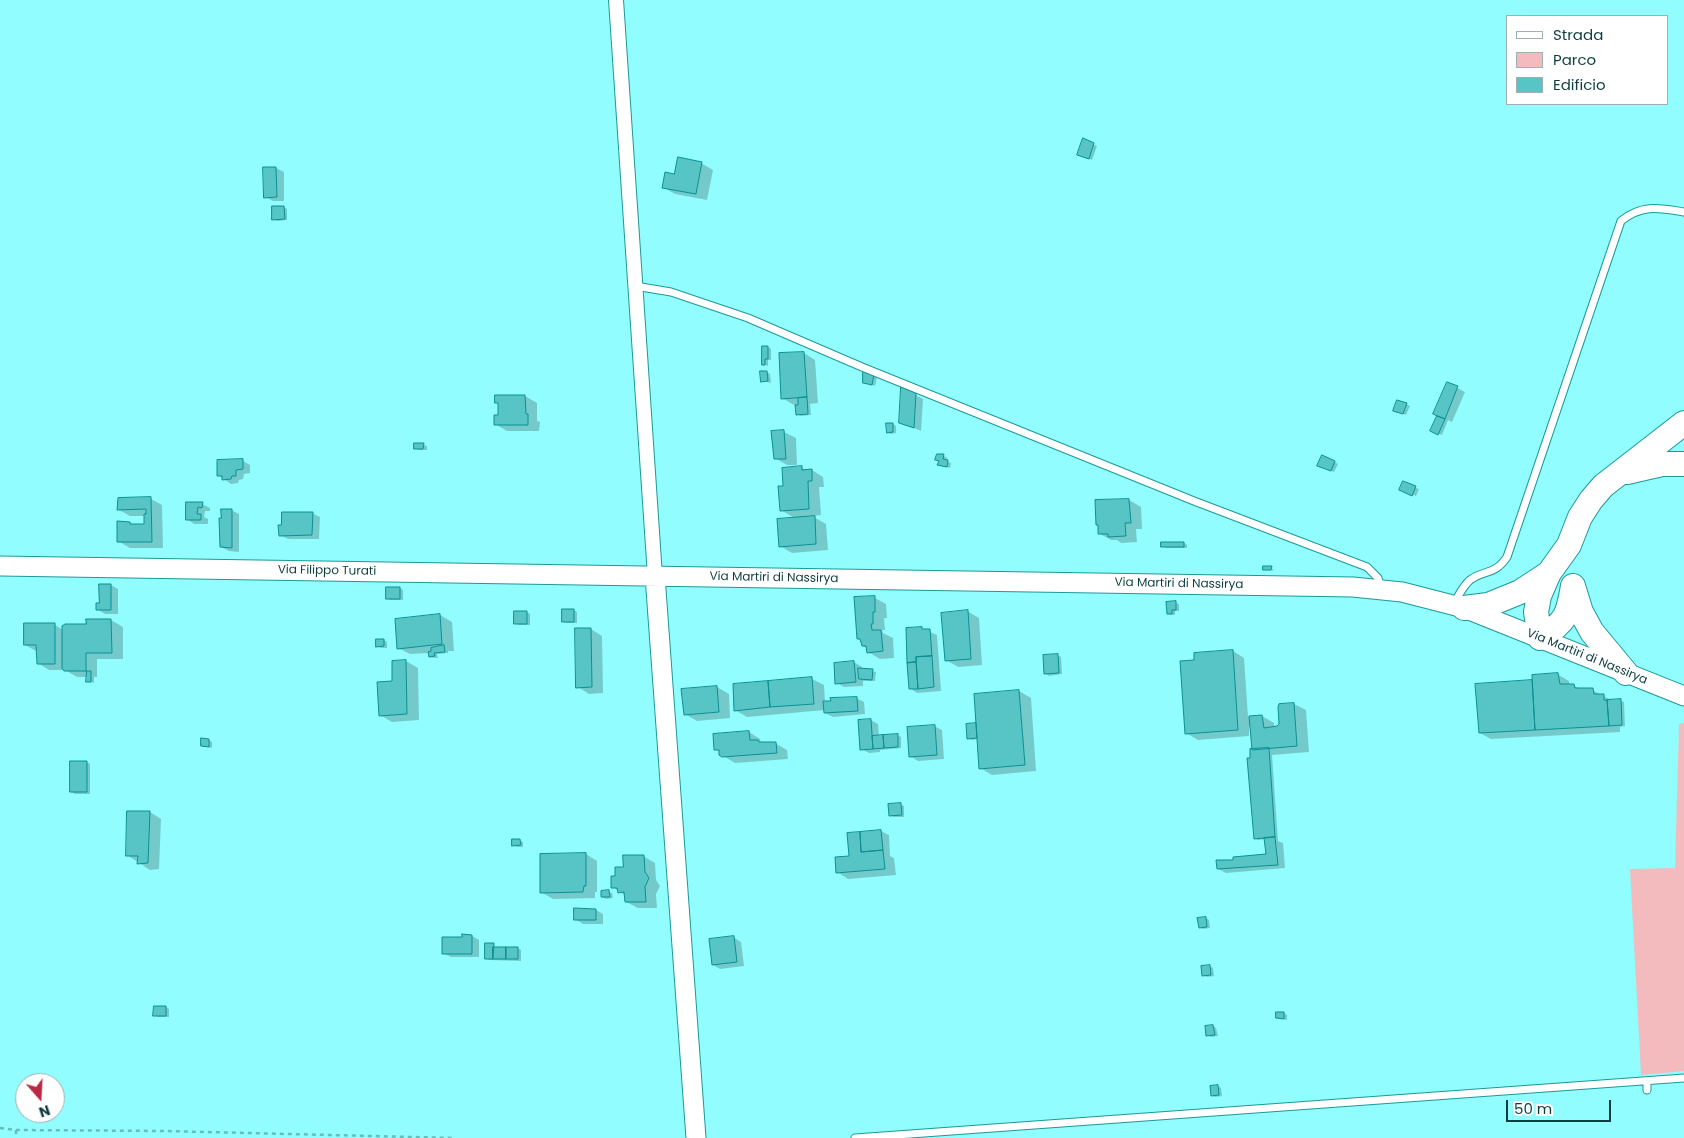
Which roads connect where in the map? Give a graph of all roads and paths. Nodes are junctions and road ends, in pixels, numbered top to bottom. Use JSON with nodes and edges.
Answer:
{"nodes":[{"id":1,"x":616,"y":0,"type":"edge"},
{"id":2,"x":1684,"y":212,"type":"edge"},
{"id":3,"x":635,"y":286,"type":"junction"},
{"id":4,"x":1684,"y":423,"type":"edge"},
{"id":5,"x":1684,"y":464,"type":"edge"},
{"id":6,"x":1621,"y":473,"type":"junction"},
{"id":7,"x":1569,"y":545,"type":"junction"},
{"id":8,"x":0,"y":566,"type":"edge"},
{"id":9,"x":1549,"y":573,"type":"junction"},
{"id":10,"x":655,"y":576,"type":"junction"},
{"id":11,"x":1573,"y":586,"type":"junction"},
{"id":12,"x":1382,"y":589,"type":"junction"},
{"id":13,"x":1459,"y":606,"type":"junction"},
{"id":14,"x":1540,"y":638,"type":"junction"},
{"id":15,"x":1626,"y":673,"type":"junction"},
{"id":16,"x":1684,"y":696,"type":"edge"},
{"id":17,"x":1684,"y":1078,"type":"edge"},
{"id":18,"x":1647,"y":1081,"type":"junction"},
{"id":19,"x":1647,"y":1090,"type":"dead end"},
{"id":20,"x":0,"y":1128,"type":"edge"},
{"id":21,"x":16,"y":1130,"type":"junction"},
{"id":22,"x":16,"y":1138,"type":"edge"},
{"id":23,"x":454,"y":1138,"type":"edge"},
{"id":24,"x":696,"y":1138,"type":"edge"},
{"id":25,"x":855,"y":1138,"type":"edge"}],
"edges":[{"from":1,"to":3,"type":"street"},
{"from":2,"to":13,"type":"lane"},
{"from":3,"to":10,"type":"street"},
{"from":3,"to":12,"type":"lane"},
{"from":4,"to":6,"type":"highway"},
{"from":5,"to":6,"type":"highway"},
{"from":6,"to":7,"type":"highway"},
{"from":7,"to":9,"type":"highway"},
{"from":7,"to":11,"type":"highway"},
{"from":8,"to":10,"type":"street","name":"Via Filippo Turati"},
{"from":9,"to":13,"type":"highway"},
{"from":9,"to":14,"type":"highway"},
{"from":10,"to":12,"type":"street","name":"Via Martiri di Nassirya"},
{"from":10,"to":24,"type":"street"},
{"from":11,"to":14,"type":"highway"},
{"from":11,"to":15,"type":"highway"},
{"from":12,"to":13,"type":"street","name":"Via Martiri di Nassirya"},
{"from":13,"to":14,"type":"street","name":"Via Martiri di Nassirya"},
{"from":14,"to":15,"type":"street","name":"Via Martiri di Nassirya"},
{"from":15,"to":16,"type":"street","name":"Via Martiri di Nassirya"},
{"from":17,"to":18,"type":"lane"},
{"from":18,"to":19,"type":"lane"},
{"from":18,"to":25,"type":"lane"},
{"from":20,"to":21,"type":"path"},
{"from":21,"to":22,"type":"path"},
{"from":21,"to":23,"type":"path"}]}
